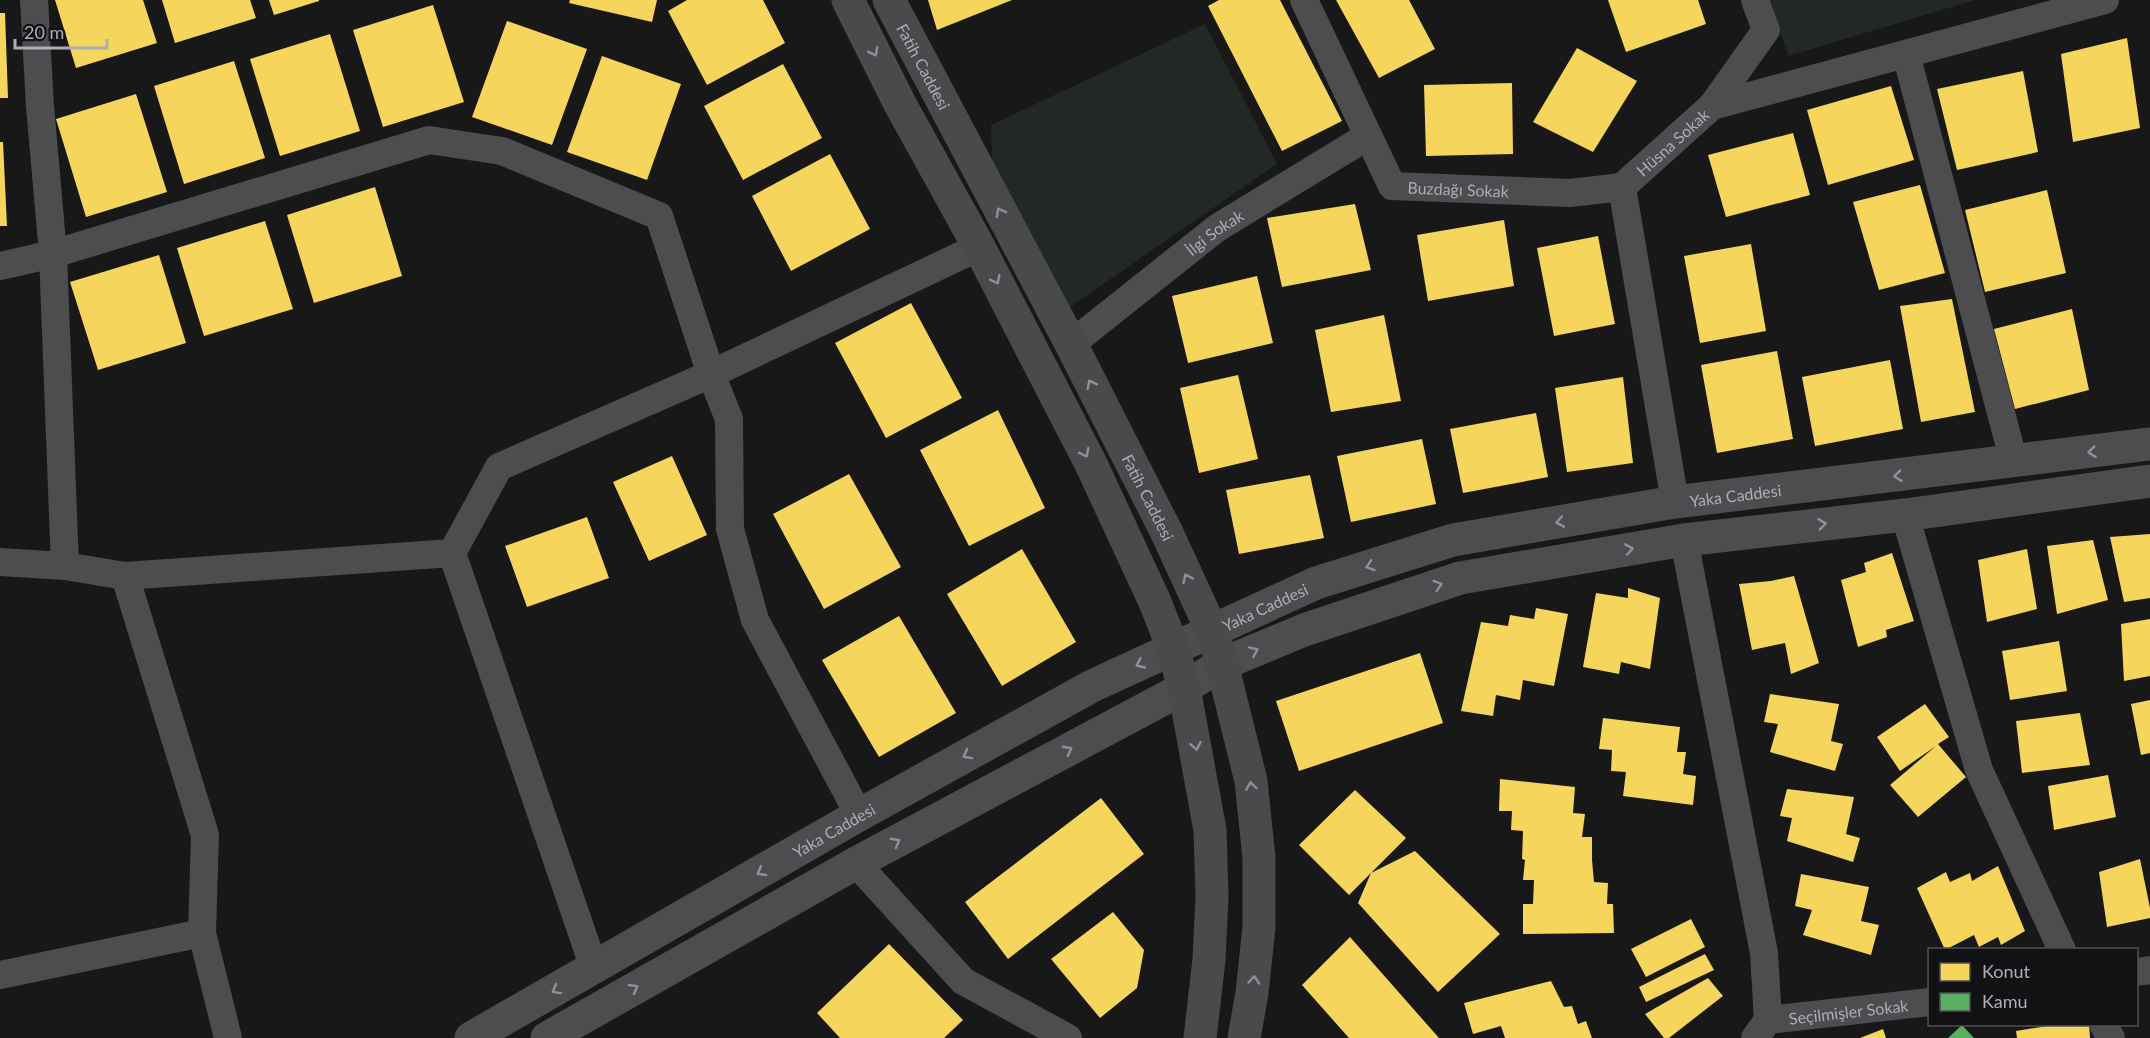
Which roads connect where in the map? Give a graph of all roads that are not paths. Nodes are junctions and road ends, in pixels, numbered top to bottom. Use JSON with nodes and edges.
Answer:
{"nodes":[{"id":1,"x":34,"y":0,"type":"edge"},
{"id":2,"x":848,"y":0,"type":"edge"},
{"id":3,"x":890,"y":0,"type":"edge"},
{"id":4,"x":1304,"y":0,"type":"edge"},
{"id":5,"x":1755,"y":0,"type":"edge"},
{"id":6,"x":2105,"y":0,"type":"edge"},
{"id":7,"x":1906,"y":54,"type":"junction"},
{"id":8,"x":1712,"y":106,"type":"junction"},
{"id":9,"x":1368,"y":136,"type":"junction"},
{"id":10,"x":1622,"y":187,"type":"junction"},
{"id":11,"x":979,"y":247,"type":"junction"},
{"id":12,"x":53,"y":254,"type":"junction"},
{"id":13,"x":0,"y":266,"type":"edge"},
{"id":14,"x":1071,"y":344,"type":"junction"},
{"id":15,"x":711,"y":374,"type":"junction"},
{"id":16,"x":2150,"y":444,"type":"edge"},
{"id":17,"x":2014,"y":462,"type":"junction"},
{"id":18,"x":2150,"y":481,"type":"edge"},
{"id":19,"x":1675,"y":502,"type":"junction"},
{"id":20,"x":1905,"y":515,"type":"junction"},
{"id":21,"x":1684,"y":540,"type":"junction"},
{"id":22,"x":452,"y":553,"type":"junction"},
{"id":23,"x":0,"y":562,"type":"edge"},
{"id":24,"x":65,"y":566,"type":"junction"},
{"id":25,"x":125,"y":576,"type":"junction"},
{"id":26,"x":1212,"y":631,"type":"junction"},
{"id":27,"x":1173,"y":648,"type":"junction"},
{"id":28,"x":1222,"y":664,"type":"junction"},
{"id":29,"x":1184,"y":688,"type":"junction"},
{"id":30,"x":859,"y":815,"type":"junction"},
{"id":31,"x":856,"y":863,"type":"junction"},
{"id":32,"x":202,"y":933,"type":"junction"},
{"id":33,"x":2061,"y":948,"type":"edge"},
{"id":34,"x":594,"y":968,"type":"junction"},
{"id":35,"x":0,"y":975,"type":"edge"},
{"id":36,"x":1928,"y":1002,"type":"edge"},
{"id":37,"x":1762,"y":1029,"type":"edge"},
{"id":38,"x":228,"y":1038,"type":"edge"},
{"id":39,"x":471,"y":1038,"type":"edge"},
{"id":40,"x":547,"y":1038,"type":"edge"},
{"id":41,"x":1068,"y":1038,"type":"edge"},
{"id":42,"x":1200,"y":1038,"type":"edge"},
{"id":43,"x":1244,"y":1038,"type":"edge"}],
"edges":[{"from":1,"to":12,"type":"street"},
{"from":2,"to":11,"type":"main road","one_way":true},
{"from":14,"to":3,"type":"main road","name":"Fatih Caddesi","one_way":true},
{"from":4,"to":9,"type":"street","name":"Buzdağı Sokak"},
{"from":5,"to":8,"type":"street"},
{"from":6,"to":7,"type":"street","name":"Hüsna Sokak"},
{"from":7,"to":8,"type":"street","name":"Hüsna Sokak"},
{"from":7,"to":17,"type":"street"},
{"from":8,"to":10,"type":"street","name":"Hüsna Sokak"},
{"from":9,"to":10,"type":"street","name":"Buzdağı Sokak"},
{"from":9,"to":14,"type":"street","name":"İlgi Sokak"},
{"from":10,"to":19,"type":"street","name":"Hüsna Sokak"},
{"from":11,"to":15,"type":"street"},
{"from":11,"to":27,"type":"main road","one_way":true},
{"from":12,"to":13,"type":"street"},
{"from":12,"to":15,"type":"street"},
{"from":12,"to":24,"type":"street"},
{"from":26,"to":14,"type":"main road","name":"Fatih Caddesi","one_way":true},
{"from":15,"to":22,"type":"street"},
{"from":15,"to":30,"type":"street"},
{"from":16,"to":17,"type":"street","name":"Yaka Caddesi","one_way":true},
{"from":17,"to":19,"type":"street","name":"Yaka Caddesi","one_way":true},
{"from":18,"to":20,"type":"street"},
{"from":19,"to":26,"type":"street","name":"Yaka Caddesi","one_way":true},
{"from":21,"to":20,"type":"street","one_way":true},
{"from":20,"to":33,"type":"street"},
{"from":28,"to":21,"type":"street","one_way":true},
{"from":21,"to":37,"type":"street"},
{"from":22,"to":25,"type":"street"},
{"from":22,"to":34,"type":"street"},
{"from":23,"to":24,"type":"street"},
{"from":24,"to":25,"type":"street"},
{"from":25,"to":32,"type":"street"},
{"from":26,"to":27,"type":"street","name":"Yaka Caddesi"},
{"from":26,"to":28,"type":"main road","name":"Fatih Caddesi"},
{"from":27,"to":29,"type":"main road"},
{"from":27,"to":30,"type":"street","name":"Yaka Caddesi","one_way":true},
{"from":28,"to":29,"type":"street"},
{"from":43,"to":28,"type":"main road","name":"Fatih Caddesi","one_way":true},
{"from":31,"to":29,"type":"street","one_way":true},
{"from":29,"to":42,"type":"main road","one_way":true},
{"from":30,"to":34,"type":"street","name":"Yaka Caddesi","one_way":true},
{"from":40,"to":31,"type":"street","one_way":true},
{"from":31,"to":41,"type":"street"},
{"from":32,"to":35,"type":"street"},
{"from":32,"to":38,"type":"street"},
{"from":34,"to":39,"type":"street","name":"Yaka Caddesi","one_way":true},
{"from":36,"to":37,"type":"street","name":"Seçilmişler Sokak"}]}
